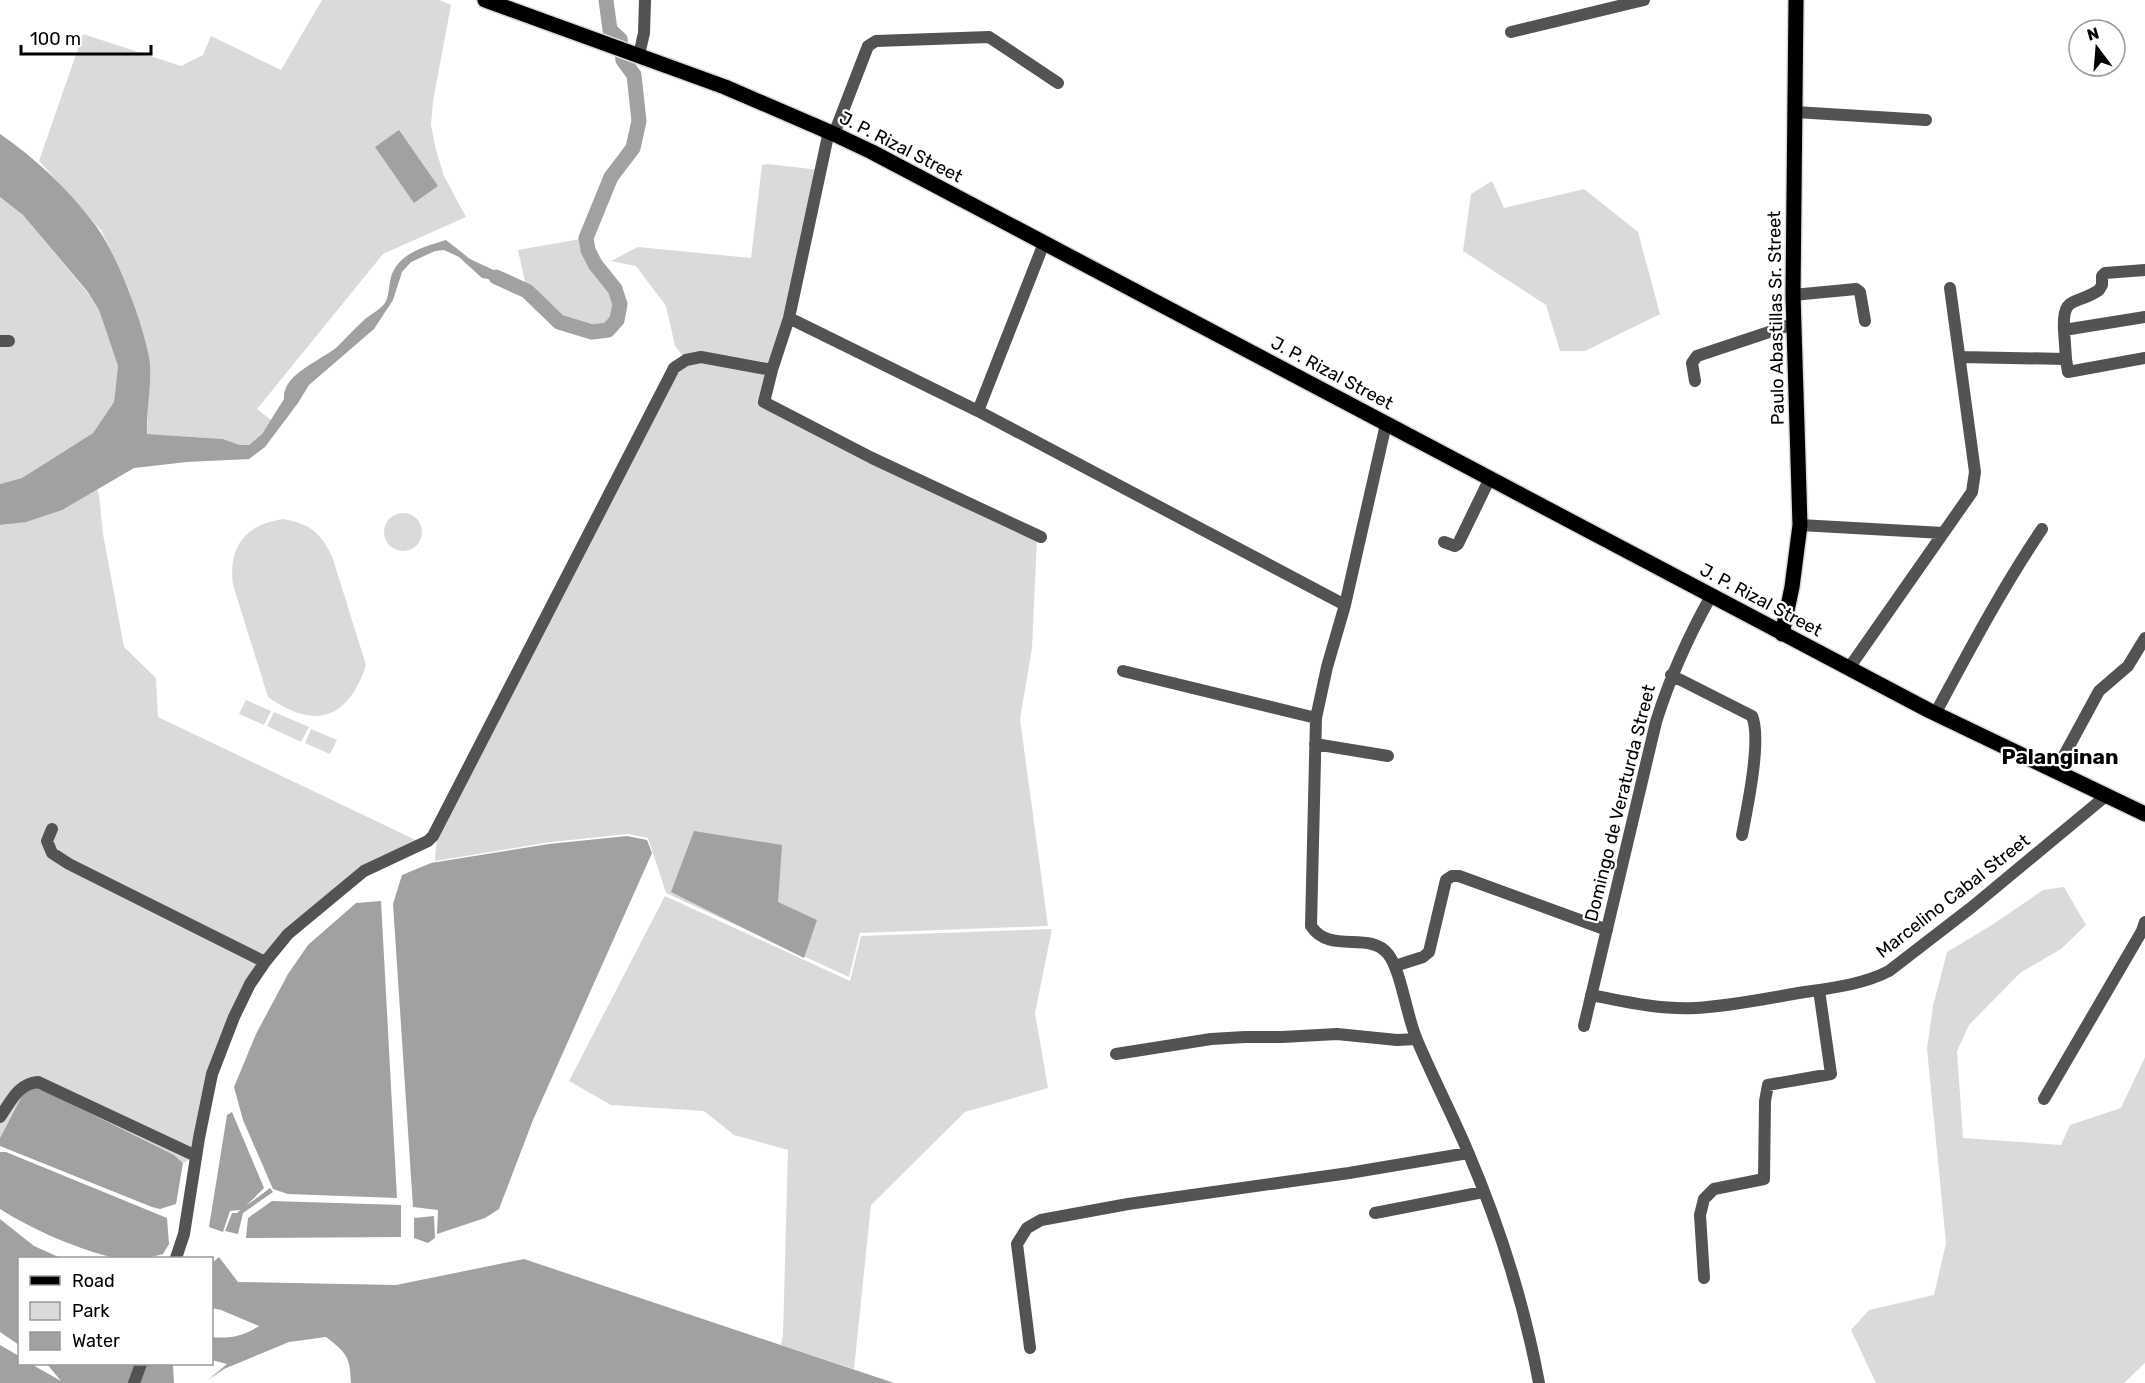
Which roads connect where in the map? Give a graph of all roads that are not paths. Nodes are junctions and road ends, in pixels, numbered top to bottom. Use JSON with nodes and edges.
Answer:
{"nodes":[{"id":1,"x":485,"y":0,"type":"edge"},
{"id":2,"x":645,"y":0,"type":"edge"},
{"id":3,"x":1644,"y":0,"type":"edge"},
{"id":4,"x":1797,"y":0,"type":"edge"},
{"id":5,"x":1511,"y":32,"type":"dead end"},
{"id":6,"x":628,"y":51,"type":"junction"},
{"id":7,"x":1058,"y":83,"type":"dead end"},
{"id":8,"x":1795,"y":112,"type":"junction"},
{"id":9,"x":1926,"y":120,"type":"dead end"},
{"id":10,"x":832,"y":133,"type":"junction"},
{"id":11,"x":1044,"y":243,"type":"junction"},
{"id":12,"x":2145,"y":270,"type":"edge"},
{"id":13,"x":1950,"y":288,"type":"dead end"},
{"id":14,"x":1793,"y":296,"type":"junction"},
{"id":15,"x":2145,"y":317,"type":"edge"},
{"id":16,"x":789,"y":318,"type":"junction"},
{"id":17,"x":1865,"y":321,"type":"dead end"},
{"id":18,"x":1793,"y":324,"type":"junction"},
{"id":19,"x":2064,"y":330,"type":"junction"},
{"id":20,"x":1960,"y":357,"type":"junction"},
{"id":21,"x":2145,"y":358,"type":"edge"},
{"id":22,"x":2066,"y":359,"type":"junction"},
{"id":23,"x":772,"y":370,"type":"junction"},
{"id":24,"x":1695,"y":381,"type":"dead end"},
{"id":25,"x":978,"y":411,"type":"junction"},
{"id":26,"x":1386,"y":424,"type":"junction"},
{"id":27,"x":1490,"y":478,"type":"junction"},
{"id":28,"x":1800,"y":525,"type":"junction"},
{"id":29,"x":2042,"y":529,"type":"dead end"},
{"id":30,"x":1943,"y":532,"type":"junction"},
{"id":31,"x":1041,"y":537,"type":"dead end"},
{"id":32,"x":1444,"y":542,"type":"dead end"},
{"id":33,"x":1711,"y":597,"type":"junction"},
{"id":34,"x":1345,"y":605,"type":"junction"},
{"id":35,"x":1782,"y":634,"type":"junction"},
{"id":36,"x":2145,"y":638,"type":"edge"},
{"id":37,"x":1849,"y":668,"type":"junction"},
{"id":38,"x":1123,"y":671,"type":"dead end"},
{"id":39,"x":1671,"y":675,"type":"junction"},
{"id":40,"x":1935,"y":714,"type":"junction"},
{"id":41,"x":1316,"y":718,"type":"junction"},
{"id":42,"x":1315,"y":744,"type":"junction"},
{"id":43,"x":1388,"y":756,"type":"dead end"},
{"id":44,"x":2055,"y":772,"type":"junction"},
{"id":45,"x":2107,"y":795,"type":"junction"},
{"id":46,"x":2145,"y":814,"type":"edge"},
{"id":47,"x":52,"y":829,"type":"dead end"},
{"id":48,"x":1742,"y":835,"type":"dead end"},
{"id":49,"x":2145,"y":922,"type":"edge"},
{"id":50,"x":1607,"y":930,"type":"junction"},
{"id":51,"x":265,"y":962,"type":"junction"},
{"id":52,"x":1395,"y":966,"type":"junction"},
{"id":53,"x":1819,"y":990,"type":"junction"},
{"id":54,"x":1591,"y":995,"type":"junction"},
{"id":55,"x":1584,"y":1026,"type":"dead end"},
{"id":56,"x":1416,"y":1039,"type":"junction"},
{"id":57,"x":1116,"y":1054,"type":"dead end"},
{"id":58,"x":2044,"y":1099,"type":"dead end"},
{"id":59,"x":0,"y":1118,"type":"edge"},
{"id":60,"x":1468,"y":1153,"type":"junction"},
{"id":61,"x":196,"y":1156,"type":"junction"},
{"id":62,"x":1483,"y":1192,"type":"junction"},
{"id":63,"x":1375,"y":1213,"type":"dead end"},
{"id":64,"x":176,"y":1257,"type":"edge"},
{"id":65,"x":1704,"y":1278,"type":"dead end"},
{"id":66,"x":1030,"y":1348,"type":"dead end"},
{"id":67,"x":141,"y":1365,"type":"edge"},
{"id":68,"x":134,"y":1383,"type":"edge"},
{"id":69,"x":1539,"y":1383,"type":"edge"}],
"edges":[{"from":1,"to":6,"type":"main road","name":"J. P. Rizal Street"},
{"from":2,"to":6,"type":"street"},
{"from":3,"to":5,"type":"street"},
{"from":4,"to":8,"type":"main road","name":"Paulo Abastillas Sr. Street"},
{"from":6,"to":10,"type":"main road","name":"J. P. Rizal Street"},
{"from":7,"to":10,"type":"street"},
{"from":8,"to":9,"type":"street"},
{"from":8,"to":14,"type":"main road","name":"Paulo Abastillas Sr. Street"},
{"from":10,"to":11,"type":"main road","name":"J. P. Rizal Street"},
{"from":10,"to":16,"type":"street"},
{"from":11,"to":25,"type":"street"},
{"from":11,"to":26,"type":"main road","name":"J. P. Rizal Street"},
{"from":12,"to":19,"type":"street"},
{"from":13,"to":20,"type":"street"},
{"from":14,"to":17,"type":"street"},
{"from":14,"to":18,"type":"main road","name":"Paulo Abastillas Sr. Street"},
{"from":15,"to":19,"type":"street"},
{"from":16,"to":23,"type":"street"},
{"from":16,"to":25,"type":"street"},
{"from":18,"to":24,"type":"street"},
{"from":18,"to":28,"type":"main road","name":"Paulo Abastillas Sr. Street"},
{"from":19,"to":22,"type":"street"},
{"from":20,"to":22,"type":"street"},
{"from":20,"to":30,"type":"street"},
{"from":21,"to":22,"type":"street"},
{"from":23,"to":31,"type":"street"},
{"from":23,"to":51,"type":"street"},
{"from":25,"to":34,"type":"street"},
{"from":26,"to":27,"type":"main road","name":"J. P. Rizal Street"},
{"from":26,"to":34,"type":"street"},
{"from":27,"to":32,"type":"street"},
{"from":27,"to":33,"type":"main road","name":"J. P. Rizal Street"},
{"from":28,"to":30,"type":"street"},
{"from":28,"to":35,"type":"main road","name":"Paulo Abastillas Sr. Street"},
{"from":29,"to":40,"type":"street"},
{"from":30,"to":37,"type":"street"},
{"from":33,"to":35,"type":"main road","name":"J. P. Rizal Street"},
{"from":33,"to":39,"type":"street","name":"Domingo de Veraturda Street"},
{"from":34,"to":41,"type":"street"},
{"from":35,"to":37,"type":"main road","name":"J. P. Rizal Street"},
{"from":36,"to":44,"type":"street"},
{"from":37,"to":40,"type":"main road","name":"J. P. Rizal Street"},
{"from":38,"to":41,"type":"street"},
{"from":39,"to":48,"type":"street"},
{"from":39,"to":50,"type":"street","name":"Domingo de Veraturda Street"},
{"from":40,"to":44,"type":"main road","name":"J. P. Rizal Street"},
{"from":41,"to":42,"type":"street"},
{"from":42,"to":43,"type":"street"},
{"from":42,"to":52,"type":"street"},
{"from":44,"to":45,"type":"main road","name":"J. P. Rizal Street"},
{"from":45,"to":46,"type":"main road","name":"J. P. Rizal Street"},
{"from":45,"to":53,"type":"street","name":"Marcelino Cabal Street"},
{"from":47,"to":51,"type":"street"},
{"from":49,"to":58,"type":"street"},
{"from":50,"to":52,"type":"street"},
{"from":50,"to":54,"type":"street","name":"Domingo de Veraturda Street"},
{"from":51,"to":61,"type":"street"},
{"from":52,"to":56,"type":"street"},
{"from":53,"to":54,"type":"street","name":"Marcelino Cabal Street"},
{"from":53,"to":65,"type":"street"},
{"from":54,"to":55,"type":"street","name":"Domingo de Veraturda Street"},
{"from":56,"to":57,"type":"street"},
{"from":56,"to":60,"type":"street"},
{"from":59,"to":61,"type":"street"},
{"from":60,"to":62,"type":"street"},
{"from":60,"to":66,"type":"street"},
{"from":61,"to":64,"type":"street"},
{"from":62,"to":63,"type":"street"},
{"from":62,"to":69,"type":"street"},
{"from":67,"to":68,"type":"street"}]}
